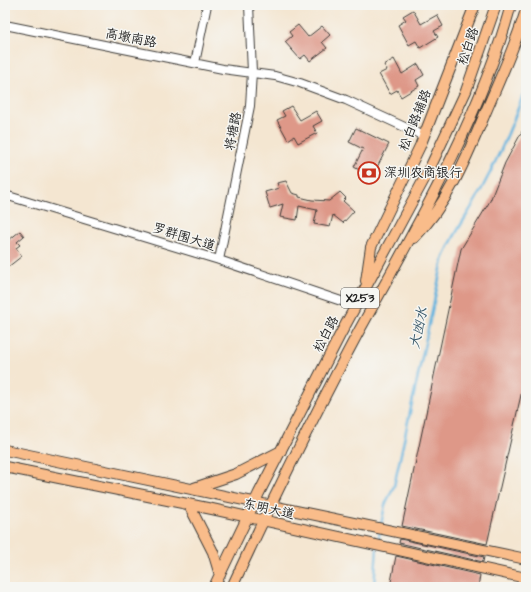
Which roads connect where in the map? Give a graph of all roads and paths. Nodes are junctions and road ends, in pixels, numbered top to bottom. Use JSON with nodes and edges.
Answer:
{"nodes":[{"id":1,"x":207,"y":5,"type":"edge"},
{"id":2,"x":249,"y":5,"type":"edge"},
{"id":3,"x":475,"y":5,"type":"edge"},
{"id":4,"x":496,"y":5,"type":"edge"},
{"id":5,"x":511,"y":5,"type":"edge"},
{"id":6,"x":526,"y":10,"type":"edge"},
{"id":7,"x":5,"y":25,"type":"edge"},
{"id":8,"x":195,"y":63,"type":"junction"},
{"id":9,"x":252,"y":72,"type":"junction"},
{"id":10,"x":424,"y":136,"type":"junction"},
{"id":11,"x":5,"y":195,"type":"edge"},
{"id":12,"x":405,"y":247,"type":"junction"},
{"id":13,"x":219,"y":260,"type":"junction"},
{"id":14,"x":365,"y":289,"type":"junction"},
{"id":15,"x":356,"y":306,"type":"junction"},
{"id":16,"x":5,"y":450,"type":"edge"},
{"id":17,"x":280,"y":451,"type":"junction"},
{"id":18,"x":5,"y":467,"type":"edge"},
{"id":19,"x":192,"y":488,"type":"junction"},
{"id":20,"x":255,"y":501,"type":"junction"},
{"id":21,"x":271,"y":504,"type":"junction"},
{"id":22,"x":189,"y":505,"type":"junction"},
{"id":23,"x":248,"y":518,"type":"junction"},
{"id":24,"x":263,"y":521,"type":"junction"},
{"id":25,"x":526,"y":558,"type":"edge"},
{"id":26,"x":220,"y":575,"type":"junction"},
{"id":27,"x":526,"y":578,"type":"edge"},
{"id":28,"x":214,"y":587,"type":"edge"},
{"id":29,"x":232,"y":587,"type":"edge"}],
"edges":[{"from":1,"to":8,"type":"street"},
{"from":2,"to":9,"type":"street","name":"将塘路"},
{"from":3,"to":10,"type":"main road","name":"松白路辅路"},
{"from":4,"to":14,"type":"main road","name":"松白路","number":"X253"},
{"from":5,"to":12,"type":"main road","number":"X253"},
{"from":6,"to":12,"type":"main road"},
{"from":7,"to":8,"type":"street","name":"高墩南路"},
{"from":8,"to":9,"type":"street","name":"高墩南路"},
{"from":9,"to":10,"type":"street","name":"高墩南路"},
{"from":9,"to":13,"type":"street","name":"将塘路"},
{"from":10,"to":14,"type":"main road","name":"松白路辅路"},
{"from":11,"to":13,"type":"street","name":"罗群围大道"},
{"from":12,"to":21,"type":"main road","number":"X253"},
{"from":13,"to":15,"type":"street","name":"罗群围大道"},
{"from":14,"to":15,"type":"main road","name":"松白路","number":"X253"},
{"from":15,"to":17,"type":"main road","name":"松白路","number":"X253"},
{"from":16,"to":19,"type":"main road","name":"东明大道"},
{"from":17,"to":19,"type":"main road"},
{"from":17,"to":20,"type":"main road","name":"松白路","number":"X253"},
{"from":18,"to":22,"type":"main road","name":"东明大道"},
{"from":19,"to":20,"type":"main road","name":"东明大道"},
{"from":20,"to":21,"type":"main road","name":"东明大道"},
{"from":20,"to":23,"type":"main road","name":"松白路","number":"X253"},
{"from":21,"to":24,"type":"main road","number":"X253"},
{"from":21,"to":25,"type":"main road","name":"东明大道"},
{"from":22,"to":23,"type":"main road","name":"东明大道"},
{"from":22,"to":26,"type":"main road"},
{"from":23,"to":24,"type":"main road","name":"东明大道"},
{"from":23,"to":26,"type":"main road","name":"松白路","number":"X253"},
{"from":24,"to":27,"type":"main road","name":"东明大道"},
{"from":24,"to":29,"type":"main road","number":"X253"},
{"from":26,"to":28,"type":"main road","name":"松白路","number":"X253"}]}
